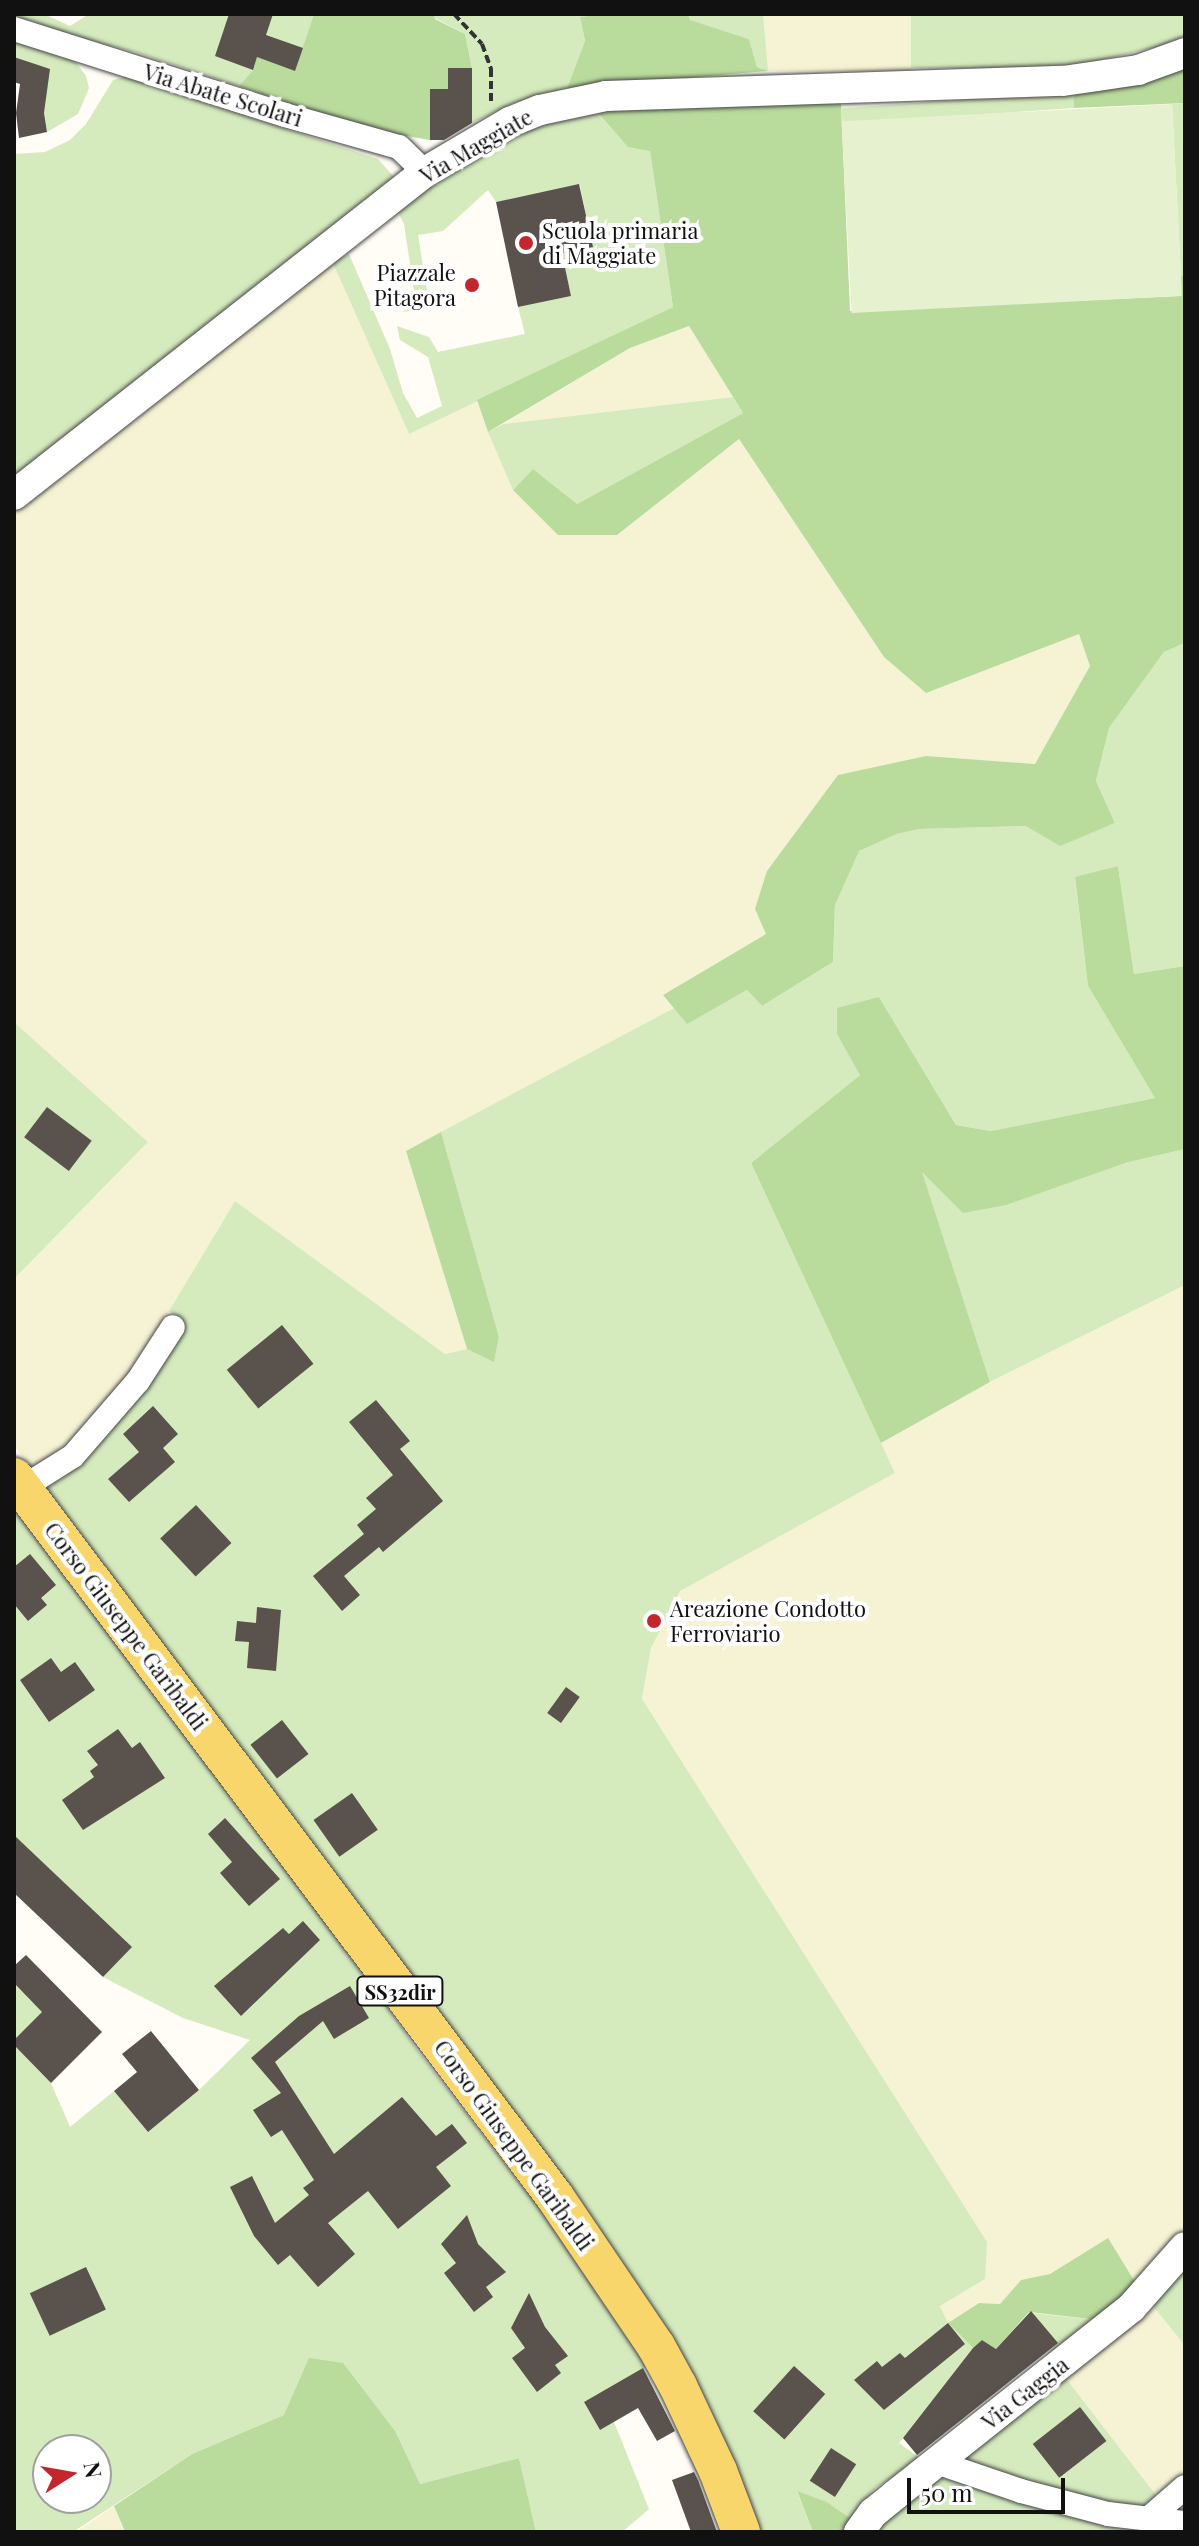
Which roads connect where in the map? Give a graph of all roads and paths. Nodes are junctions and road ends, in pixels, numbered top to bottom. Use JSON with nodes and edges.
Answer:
{"nodes":[{"id":1,"x":454,"y":14,"type":"edge"},
{"id":2,"x":14,"y":29,"type":"edge"},
{"id":3,"x":1185,"y":53,"type":"edge"},
{"id":4,"x":487,"y":135,"type":"junction"},
{"id":5,"x":425,"y":172,"type":"junction"},
{"id":6,"x":14,"y":495,"type":"edge"},
{"id":7,"x":173,"y":1327,"type":"dead end"},
{"id":8,"x":18,"y":1482,"type":"edge"},
{"id":9,"x":1185,"y":2247,"type":"edge"},
{"id":10,"x":936,"y":2462,"type":"junction"},
{"id":11,"x":1185,"y":2487,"type":"edge"},
{"id":12,"x":1148,"y":2519,"type":"junction"},
{"id":13,"x":1185,"y":2523,"type":"edge"},
{"id":14,"x":741,"y":2532,"type":"edge"},
{"id":15,"x":859,"y":2532,"type":"edge"}],
"edges":[{"from":1,"to":4,"type":"path"},
{"from":2,"to":5,"type":"street","name":"Via Abate Scolari"},
{"from":3,"to":4,"type":"street","name":"Via Maggiate"},
{"from":4,"to":5,"type":"street","name":"Via Maggiate"},
{"from":5,"to":6,"type":"street","name":"Via Maggiate"},
{"from":7,"to":8,"type":"street"},
{"from":8,"to":14,"type":"main road","name":"Corso Giuseppe Garibaldi","number":"SS32dir"},
{"from":9,"to":10,"type":"street","name":"Via Gaggia"},
{"from":10,"to":12,"type":"street"},
{"from":10,"to":15,"type":"street","name":"Via Gaggia"},
{"from":11,"to":12,"type":"street"},
{"from":12,"to":13,"type":"street"}]}
